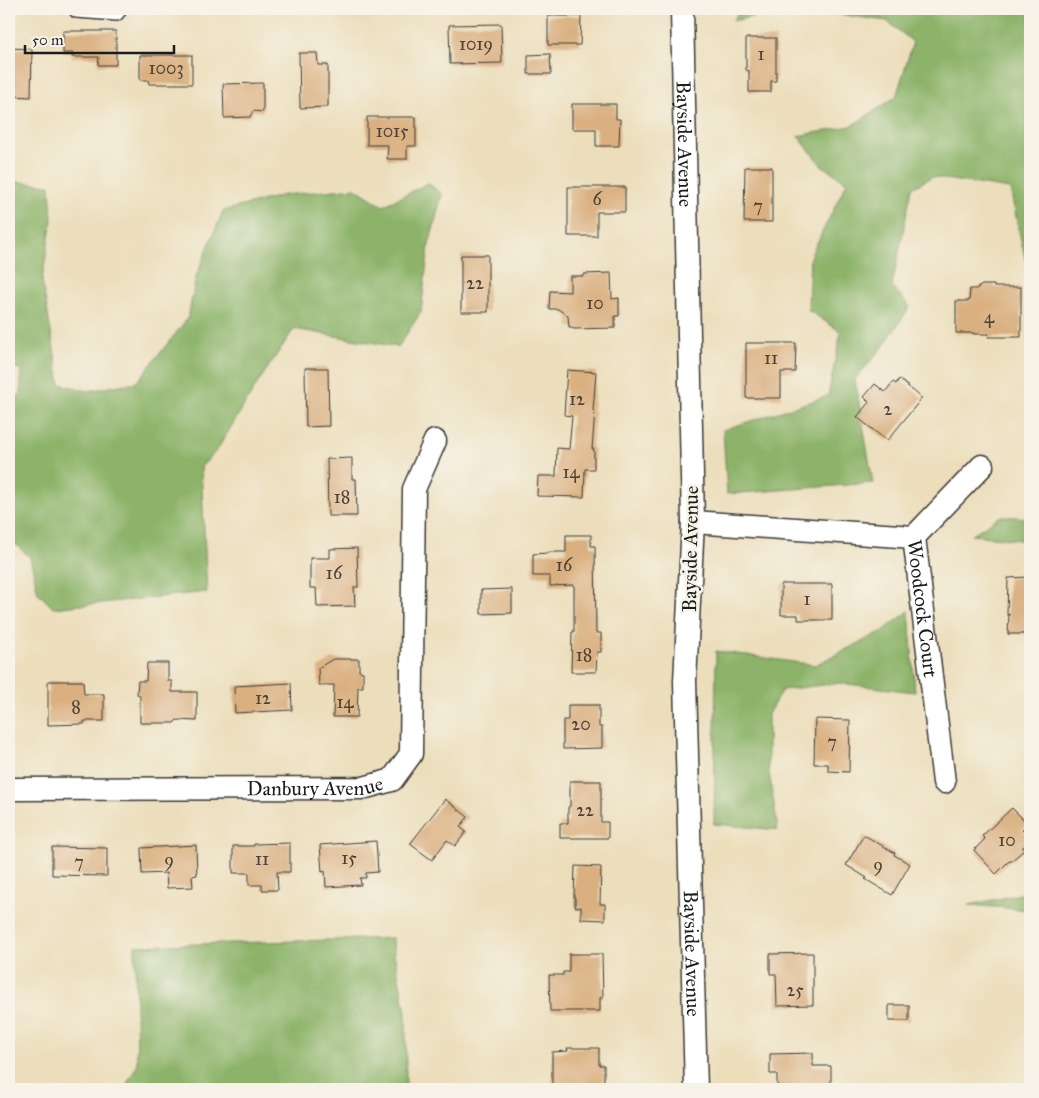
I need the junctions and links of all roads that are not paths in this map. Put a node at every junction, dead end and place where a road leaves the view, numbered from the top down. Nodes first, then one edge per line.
1 (74, 9) edge
2 (122, 9) edge
3 (682, 9) edge
4 (435, 441) dead end
5 (982, 466) dead end
6 (693, 522) junction
7 (914, 536) junction
8 (944, 782) dead end
9 (9, 790) edge
10 (696, 1089) edge

1 - 2 lane
3 - 6 street, Bayside Avenue
4 - 9 street, Danbury Avenue
5 - 7 street
6 - 7 street, Woodcock Court
6 - 10 street, Bayside Avenue
7 - 8 street, Woodcock Court

